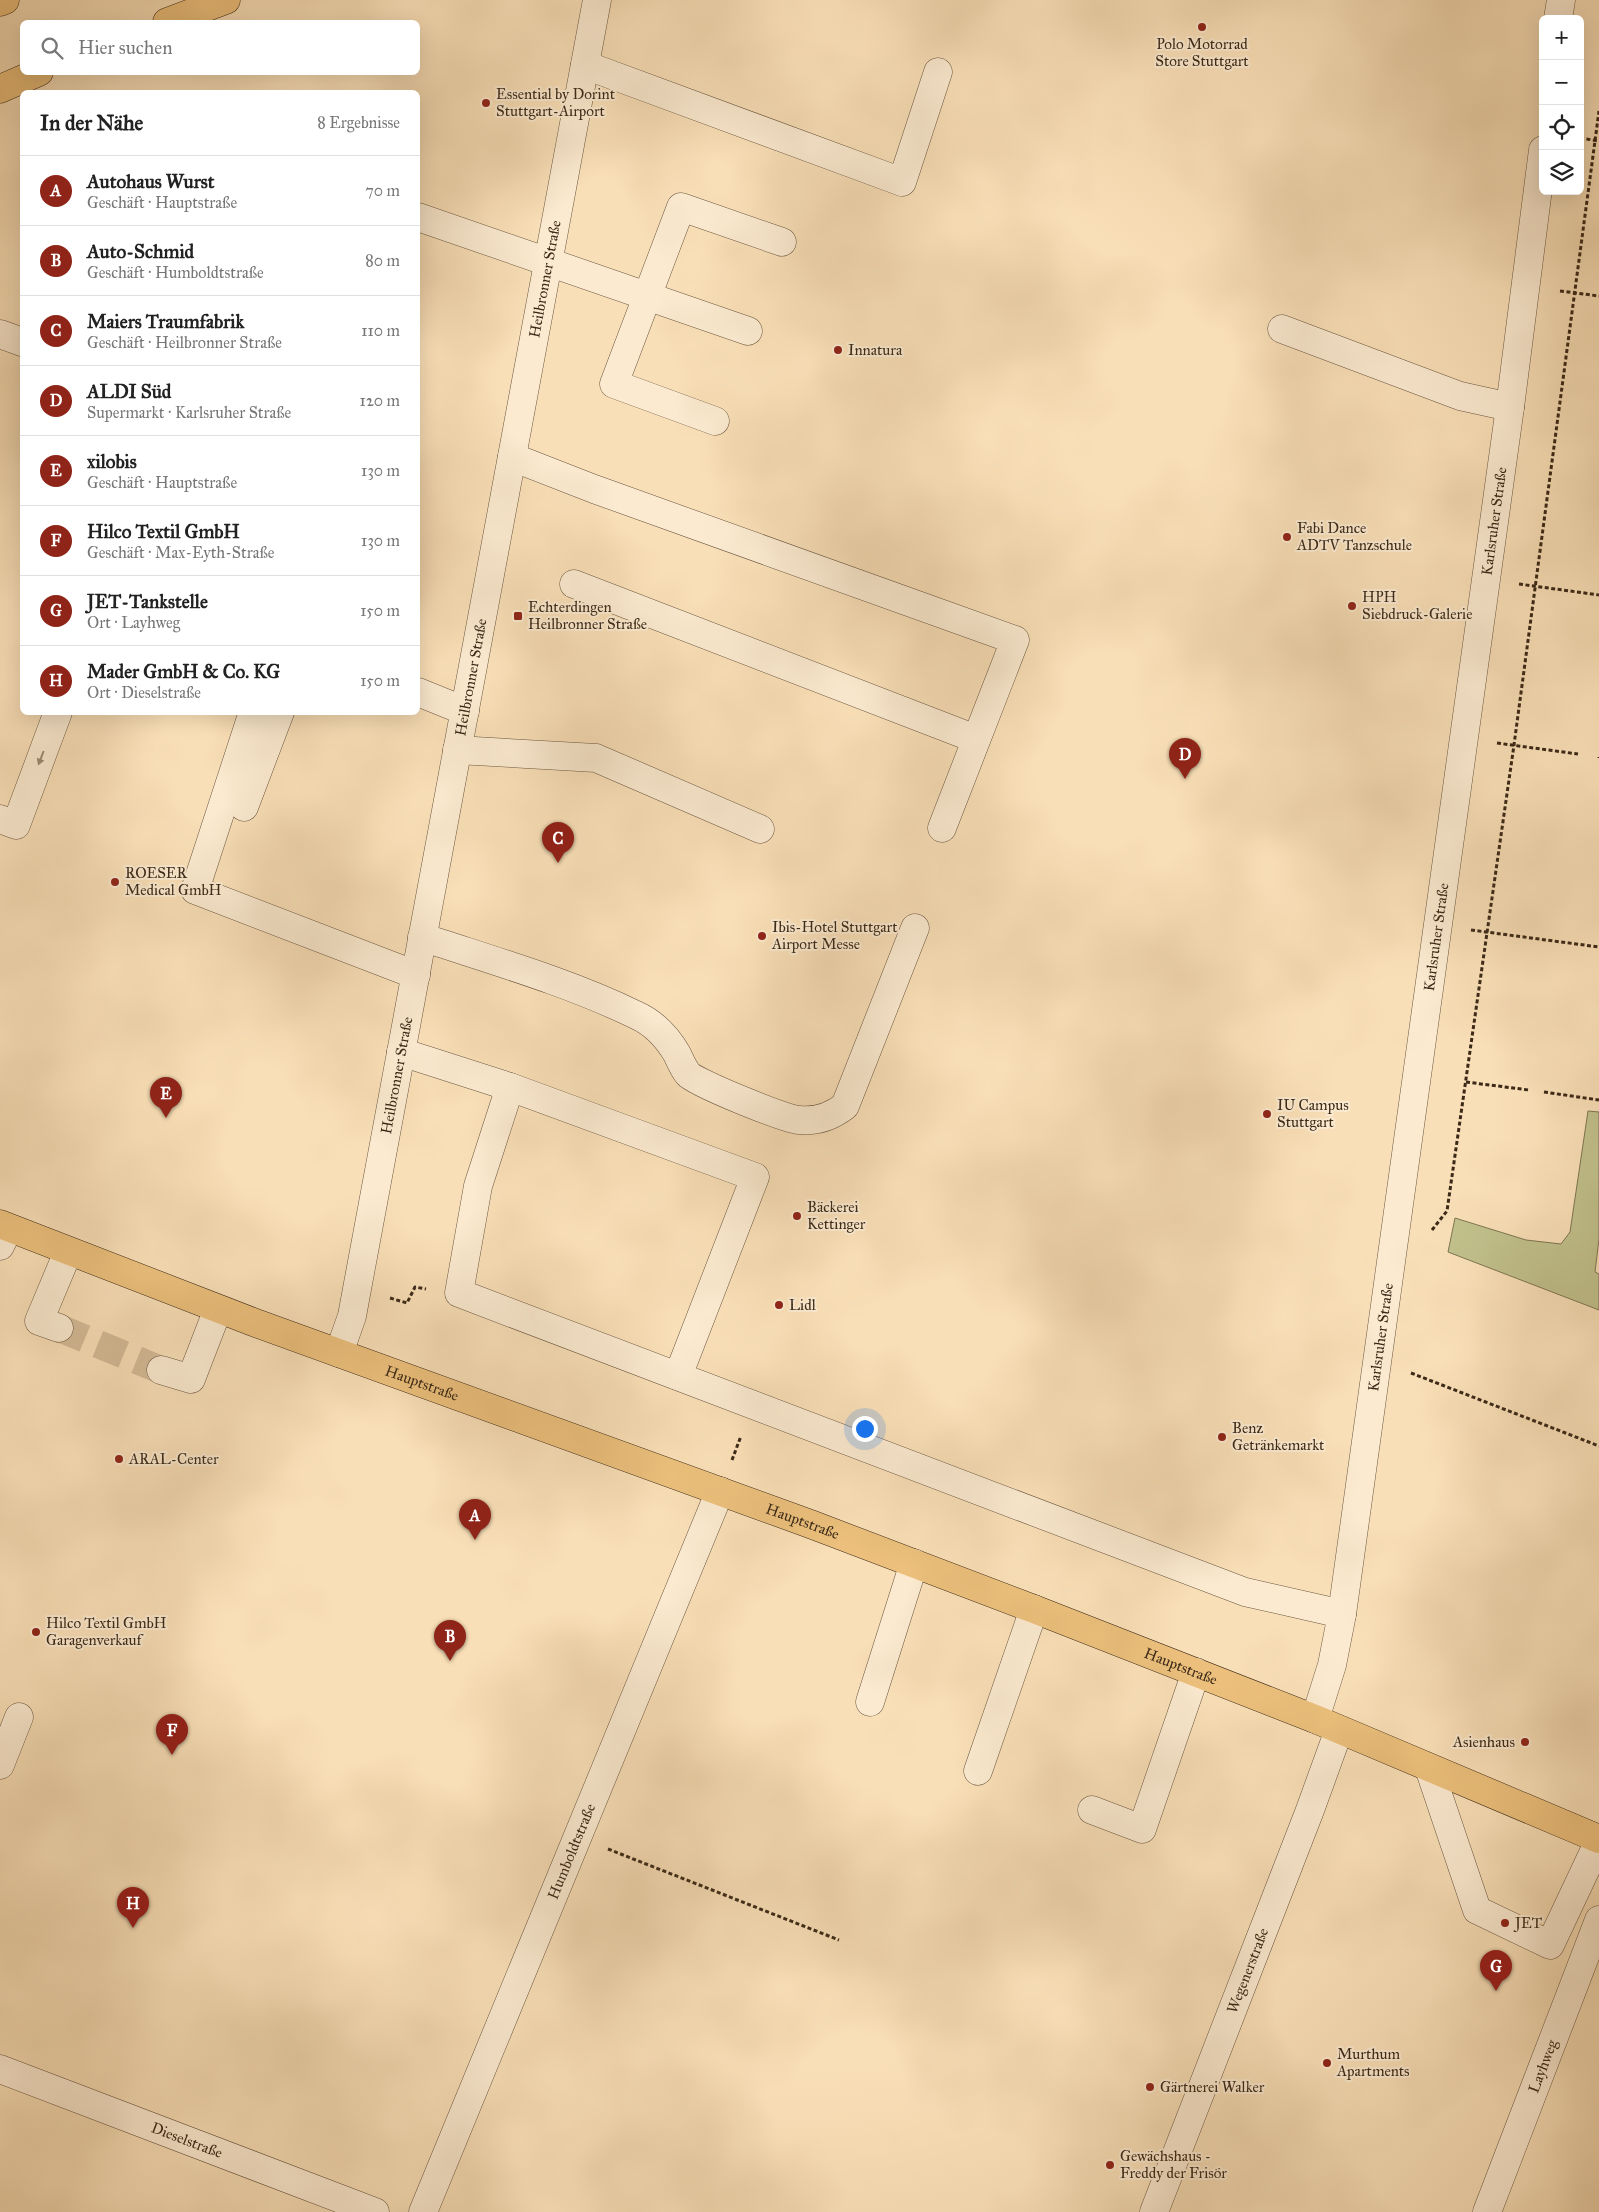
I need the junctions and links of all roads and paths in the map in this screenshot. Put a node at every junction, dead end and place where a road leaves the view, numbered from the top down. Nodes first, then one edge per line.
1 (5, 0) edge
2 (226, 0) edge
3 (597, 0) edge
4 (1560, 0) edge
5 (0, 2) edge
6 (1558, 15) edge
7 (171, 20) edge
8 (585, 65) junction
9 (938, 72) dead end
10 (33, 75) edge
11 (0, 89) edge
12 (1599, 111) edge
13 (1584, 139) edge
14 (1597, 141) edge
15 (1539, 181) edge
16 (420, 218) edge
17 (782, 242) dead end
18 (548, 262) junction
19 (648, 296) junction
20 (1282, 330) dead end
21 (748, 331) dead end
22 (0, 334) edge
23 (20, 341) edge
24 (1510, 407) junction
25 (714, 421) dead end
26 (512, 456) junction
27 (1486, 580) junction
28 (574, 584) dead end
29 (1535, 586) junction
30 (1599, 595) edge
31 (420, 694) edge
32 (420, 713) edge
33 (57, 715) edge
34 (252, 715) edge
35 (279, 715) edge
36 (461, 730) junction
37 (976, 738) junction
38 (1464, 738) junction
39 (1514, 745) junction
40 (1578, 754) dead end
41 (244, 807) dead end
42 (8, 822) edge
43 (942, 828) dead end
44 (760, 829) dead end
45 (1439, 926) junction
46 (915, 928) dead end
47 (1487, 932) junction
48 (422, 937) junction
49 (1599, 947) edge
50 (416, 975) junction
51 (402, 1052) junction
52 (1466, 1082) junction
53 (510, 1087) junction
54 (1529, 1090) dead end
55 (1544, 1092) dead end
56 (1599, 1100) edge
57 (1430, 1232) dead end
58 (3, 1233) edge
59 (68, 1252) junction
60 (357, 1289) junction
61 (459, 1293) junction
62 (218, 1309) junction
63 (58, 1328) tunnel mouth
64 (339, 1353) junction
65 (1378, 1361) junction
66 (161, 1370) tunnel mouth
67 (678, 1376) junction
68 (753, 1404) junction
69 (1599, 1446) edge
70 (720, 1491) junction
71 (914, 1563) junction
72 (1034, 1609) junction
73 (1342, 1614) junction
74 (1196, 1672) junction
75 (870, 1702) dead end
76 (19, 1717) dead end
77 (1327, 1725) junction
78 (0, 1765) edge
79 (1429, 1768) junction
80 (978, 1771) dead end
81 (1092, 1810) dead end
82 (578, 1837) junction
83 (1599, 1840) edge
84 (1599, 1920) edge
85 (839, 1940) dead end
86 (0, 2069) edge
87 (375, 2212) edge
88 (423, 2212) edge
89 (1154, 2212) edge
90 (1487, 2212) edge

1 - 5 main road
2 - 7 main road
3 - 8 street, Heilbronner Straße
4 - 6 street
8 - 9 street
8 - 18 street, Heilbronner Straße
10 - 11 main road
12 - 14 path
13 - 14 path
14 - 29 path
15 - 24 street, Karlsruher Straße
16 - 18 street
17 - 19 street
18 - 19 street
18 - 26 street, Heilbronner Straße
19 - 21 street
19 - 25 street
20 - 24 street
22 - 23 street
24 - 27 street, Karlsruher Straße
26 - 36 street, Heilbronner Straße
26 - 37 street
27 - 29 path
27 - 38 street, Karlsruher Straße
28 - 37 street
29 - 30 path
29 - 39 path
31 - 36 street
32 - 36 street
33 -> 42 street
34 - 50 street
35 - 41 street
36 - 44 street
36 - 48 street, Heilbronner Straße
37 - 43 street
38 - 39 path
38 - 45 street, Karlsruher Straße
39 - 40 path
39 - 47 path
45 - 47 path
45 - 65 street, Karlsruher Straße
46 - 48 street
47 - 49 path
47 - 52 path
48 - 50 street, Heilbronner Straße
50 - 51 street, Heilbronner Straße
51 - 53 street
51 - 60 street, Heilbronner Straße
52 - 54 path
52 - 57 path
53 - 61 street
53 - 67 street
55 - 56 path
58 - 59 main road, Hauptstraße
59 - 62 main road, Hauptstraße
59 - 63 street
60 - 61 path
60 - 64 street, Heilbronner Straße
61 - 67 street
62 - 64 main road, Hauptstraße
62 - 66 street
64 - 70 main road, Hauptstraße
65 - 69 path
65 - 73 street, Karlsruher Straße
67 - 68 street
68 - 70 path
68 - 73 street
70 - 71 main road, Hauptstraße
70 - 82 street, Humboldtstraße
71 - 72 main road, Hauptstraße
71 - 75 street
72 - 74 main road, Hauptstraße
72 - 80 street
73 - 77 street, Karlsruher Straße
74 - 77 main road, Hauptstraße
74 - 81 street
76 - 78 street
77 - 79 main road, Hauptstraße
77 - 89 street, Wegenerstraße
79 - 83 main road, Hauptstraße
79 - 83 street
82 - 85 path
82 - 88 street, Humboldtstraße
84 - 90 street, Layhweg
86 - 87 street, Dieselstraße

